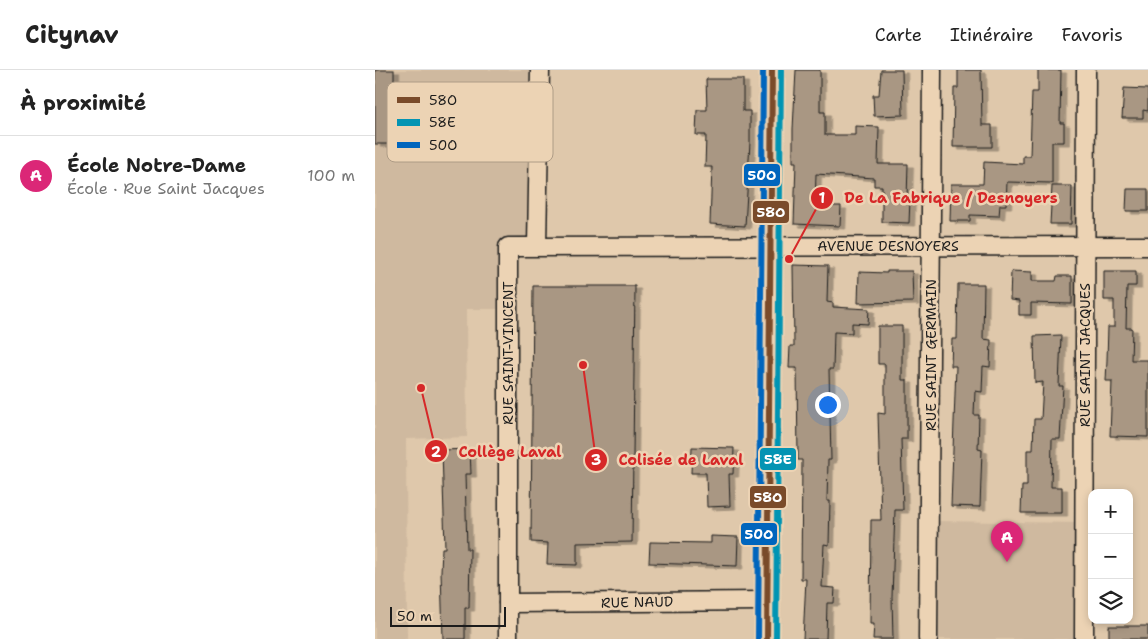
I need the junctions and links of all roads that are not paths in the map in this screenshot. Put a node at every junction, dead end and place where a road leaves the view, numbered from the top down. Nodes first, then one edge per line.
1 (772, 70) edge
2 (932, 70) edge
3 (1085, 70) edge
4 (538, 162) edge
5 (537, 246) junction
6 (771, 246) junction
7 (931, 246) junction
8 (1148, 246) edge
9 (508, 247) joint
10 (1085, 247) junction
11 (766, 601) junction
12 (508, 603) junction
13 (508, 639) edge
14 (767, 639) edge
15 (928, 639) edge
16 (1084, 639) edge

1 - 6 street
2 - 7 street, RUE SAINT GERMAIN
3 - 10 street, RUE SAINT JACQUES
4 - 5 street
5 - 6 street, AVENUE DESNOYERS
5 - 9 street, AVENUE DESNOYERS
6 - 7 street, AVENUE DESNOYERS
6 - 11 street
7 - 10 street, AVENUE DESNOYERS
7 - 15 street, RUE SAINT GERMAIN
8 - 10 street, AVENUE DESNOYERS
9 - 12 street, RUE SAINT-VINCENT
10 - 16 street, RUE SAINT JACQUES
11 - 12 street, RUE NAUD
11 - 14 street
12 - 13 street, RUE SAINT-VINCENT

